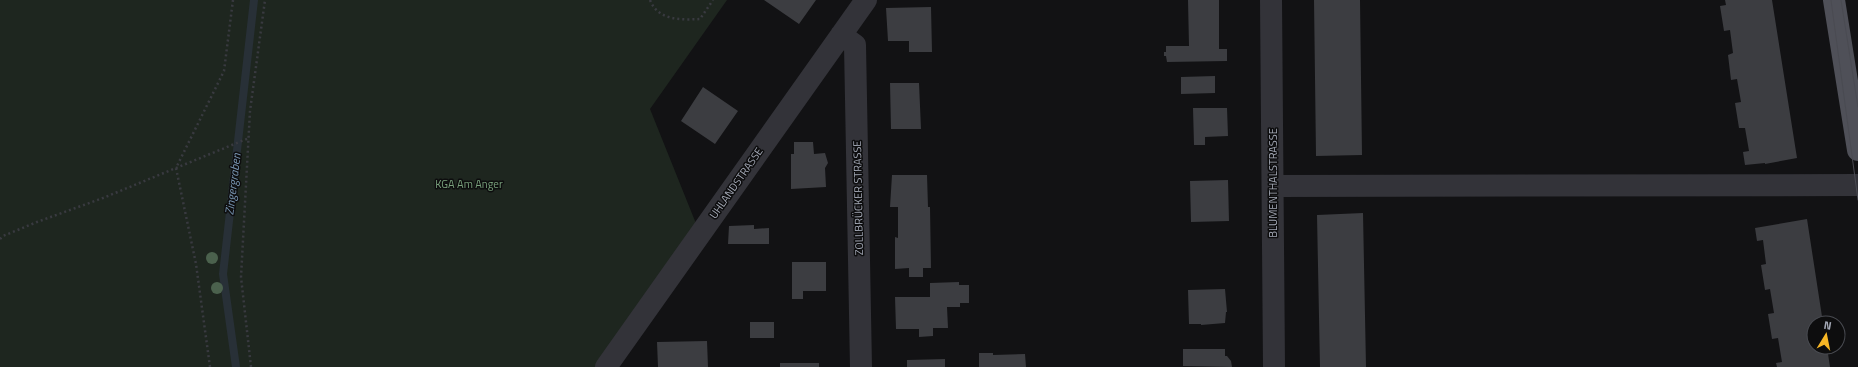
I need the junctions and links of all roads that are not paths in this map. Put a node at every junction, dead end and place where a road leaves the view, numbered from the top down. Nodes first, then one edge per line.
1 (866, 0) edge
2 (1271, 0) edge
3 (1834, 0) edge
4 (841, 35) junction
5 (1858, 150) edge
6 (1858, 184) edge
7 (1273, 186) junction
8 (606, 367) edge
9 (861, 367) edge
10 (1274, 367) edge

1 - 4 street, UHLANDSTRASSE
2 - 7 street, BLUMENTHALSTRASSE
3 - 5 main road
4 - 8 street, UHLANDSTRASSE
4 - 9 street, ZOLLBRÜCKER STRASSE
6 - 7 street
7 - 10 street, BLUMENTHALSTRASSE

